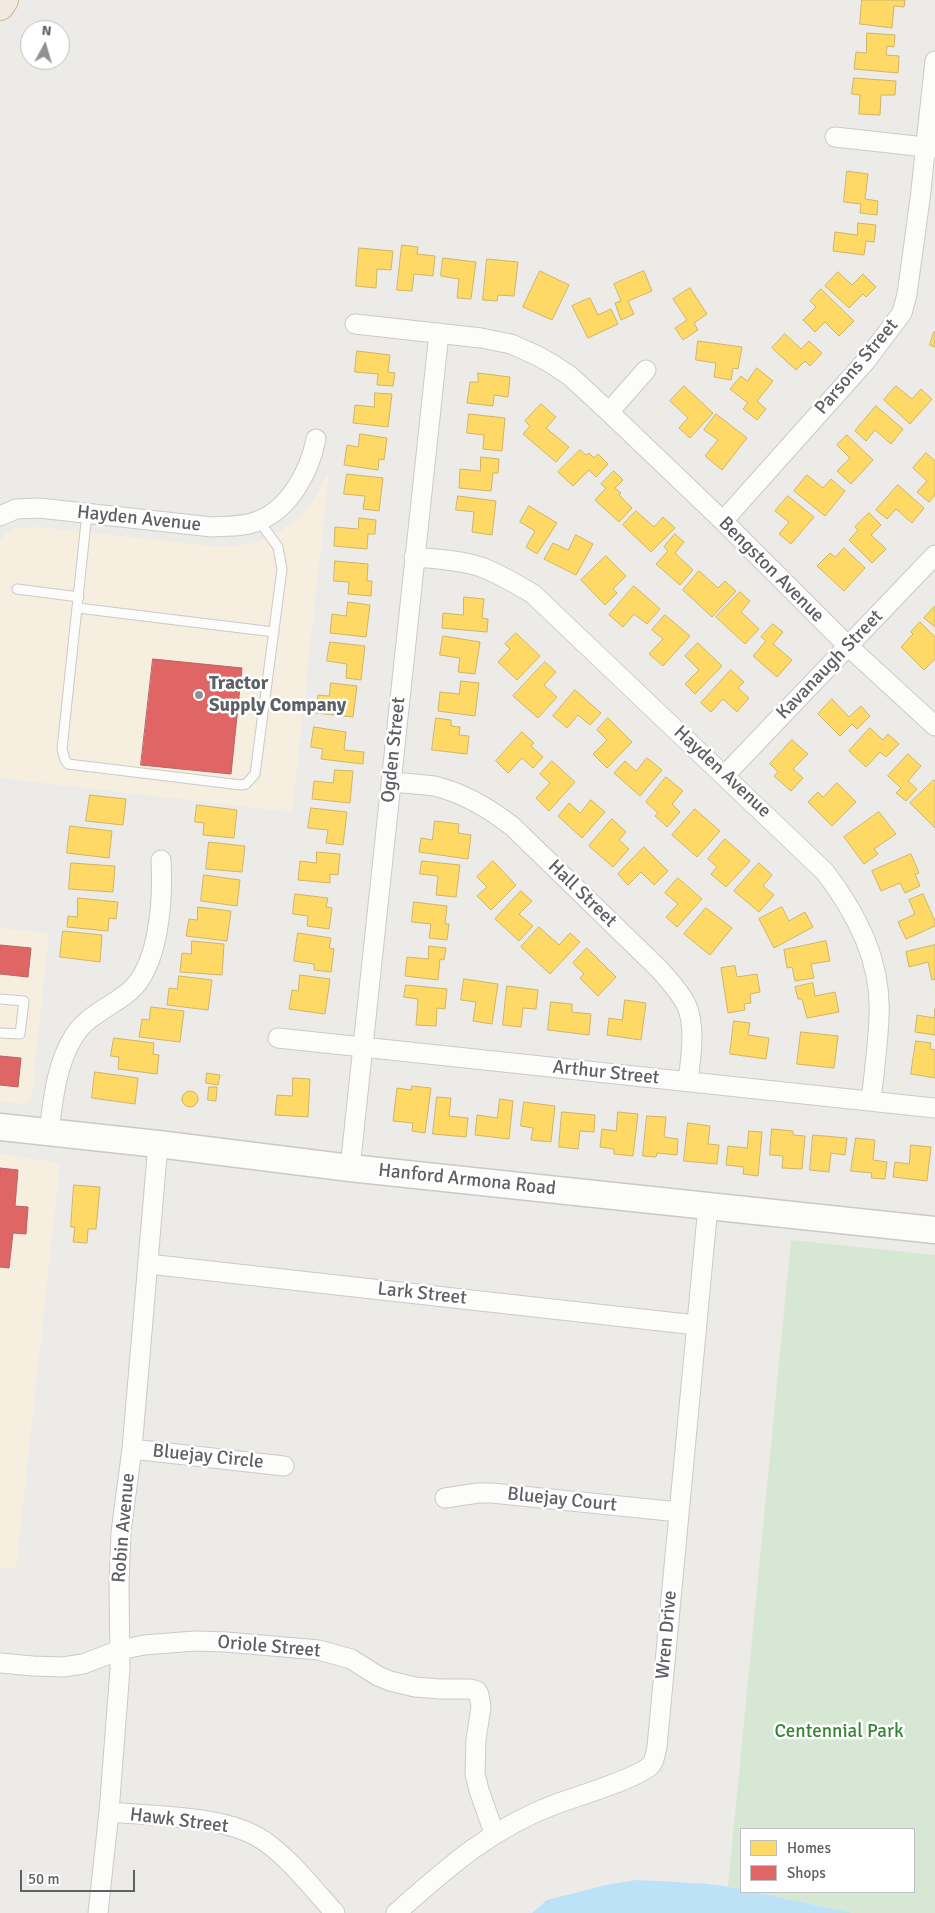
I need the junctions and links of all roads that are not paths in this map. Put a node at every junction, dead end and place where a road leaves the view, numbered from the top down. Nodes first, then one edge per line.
1 (4, 0) edge
2 (0, 6) edge
3 (935, 61) edge
4 (835, 137) dead end
5 (930, 148) edge
6 (354, 324) dead end
7 (439, 333) junction
8 (646, 370) dead end
9 (610, 412) junction
10 (316, 439) dead end
11 (87, 514) junction
12 (0, 516) edge
13 (259, 521) junction
14 (723, 521) junction
15 (935, 555) edge
16 (414, 557) junction
17 (17, 589) dead end
18 (79, 597) junction
19 (78, 608) junction
20 (274, 632) junction
21 (848, 646) junction
22 (935, 726) edge
23 (725, 775) junction
24 (391, 782) junction
25 (161, 860) dead end
26 (0, 999) edge
27 (0, 1033) edge
28 (278, 1038) dead end
29 (363, 1048) junction
30 (688, 1081) junction
31 (871, 1101) junction
32 (935, 1108) edge
33 (0, 1127) edge
34 (49, 1132) junction
35 (158, 1144) junction
36 (350, 1168) junction
37 (708, 1206) junction
38 (935, 1230) edge
39 (148, 1264) junction
40 (696, 1325) junction
41 (132, 1449) junction
42 (284, 1466) dead end
43 (445, 1498) dead end
44 (679, 1512) junction
45 (120, 1650) junction
46 (0, 1662) edge
47 (109, 1812) junction
48 (494, 1834) junction
49 (98, 1913) edge
50 (335, 1913) edge
51 (396, 1913) edge

1 - 2 highway
3 - 5 street, Parsons Street
4 - 5 street
5 - 14 street, Parsons Street
6 - 7 street, Bengston Avenue
7 - 9 street, Bengston Avenue
7 - 16 street, Ogden Street
8 - 9 street
9 - 14 street, Bengston Avenue
10 - 13 street, Hayden Avenue
11 - 12 street, Hayden Avenue
11 - 13 street, Hayden Avenue
11 - 18 lane
13 - 20 lane
14 - 21 street, Bengston Avenue
15 - 21 street, Kavanaugh Street
16 - 23 street, Hayden Avenue
16 - 24 street, Ogden Street
17 - 18 lane
18 - 19 lane
19 - 20 lane
19 - 20 lane
21 - 22 street, Bengston Avenue
21 - 23 street, Kavanaugh Street
23 - 31 street, Hayden Avenue
24 - 29 street, Ogden Street
24 - 30 street, Hall Street
25 - 34 street
26 - 27 lane
28 - 29 street, Arthur Street
29 - 30 street, Arthur Street
29 - 36 street, Ogden Street
30 - 31 street, Arthur Street
31 - 32 street, Arthur Street
33 - 34 main road, Hanford Armona Road
34 - 35 main road, Hanford Armona Road
35 - 36 main road, Hanford Armona Road
35 - 39 street, Robin Avenue
36 - 37 main road, Hanford Armona Road
37 - 38 main road, Hanford Armona Road
37 - 40 street, Wren Drive
39 - 40 street, Lark Street
39 - 41 street, Robin Avenue
40 - 44 street, Wren Drive
41 - 42 street, Bluejay Circle
41 - 45 street, Robin Avenue
43 - 44 street, Bluejay Court
44 - 48 street, Wren Drive
45 - 46 street, Oriole Street
45 - 47 street, Robin Avenue
45 - 48 street, Oriole Street
47 - 49 street, Robin Avenue
47 - 50 street, Hawk Street
48 - 51 street, Wren Drive

